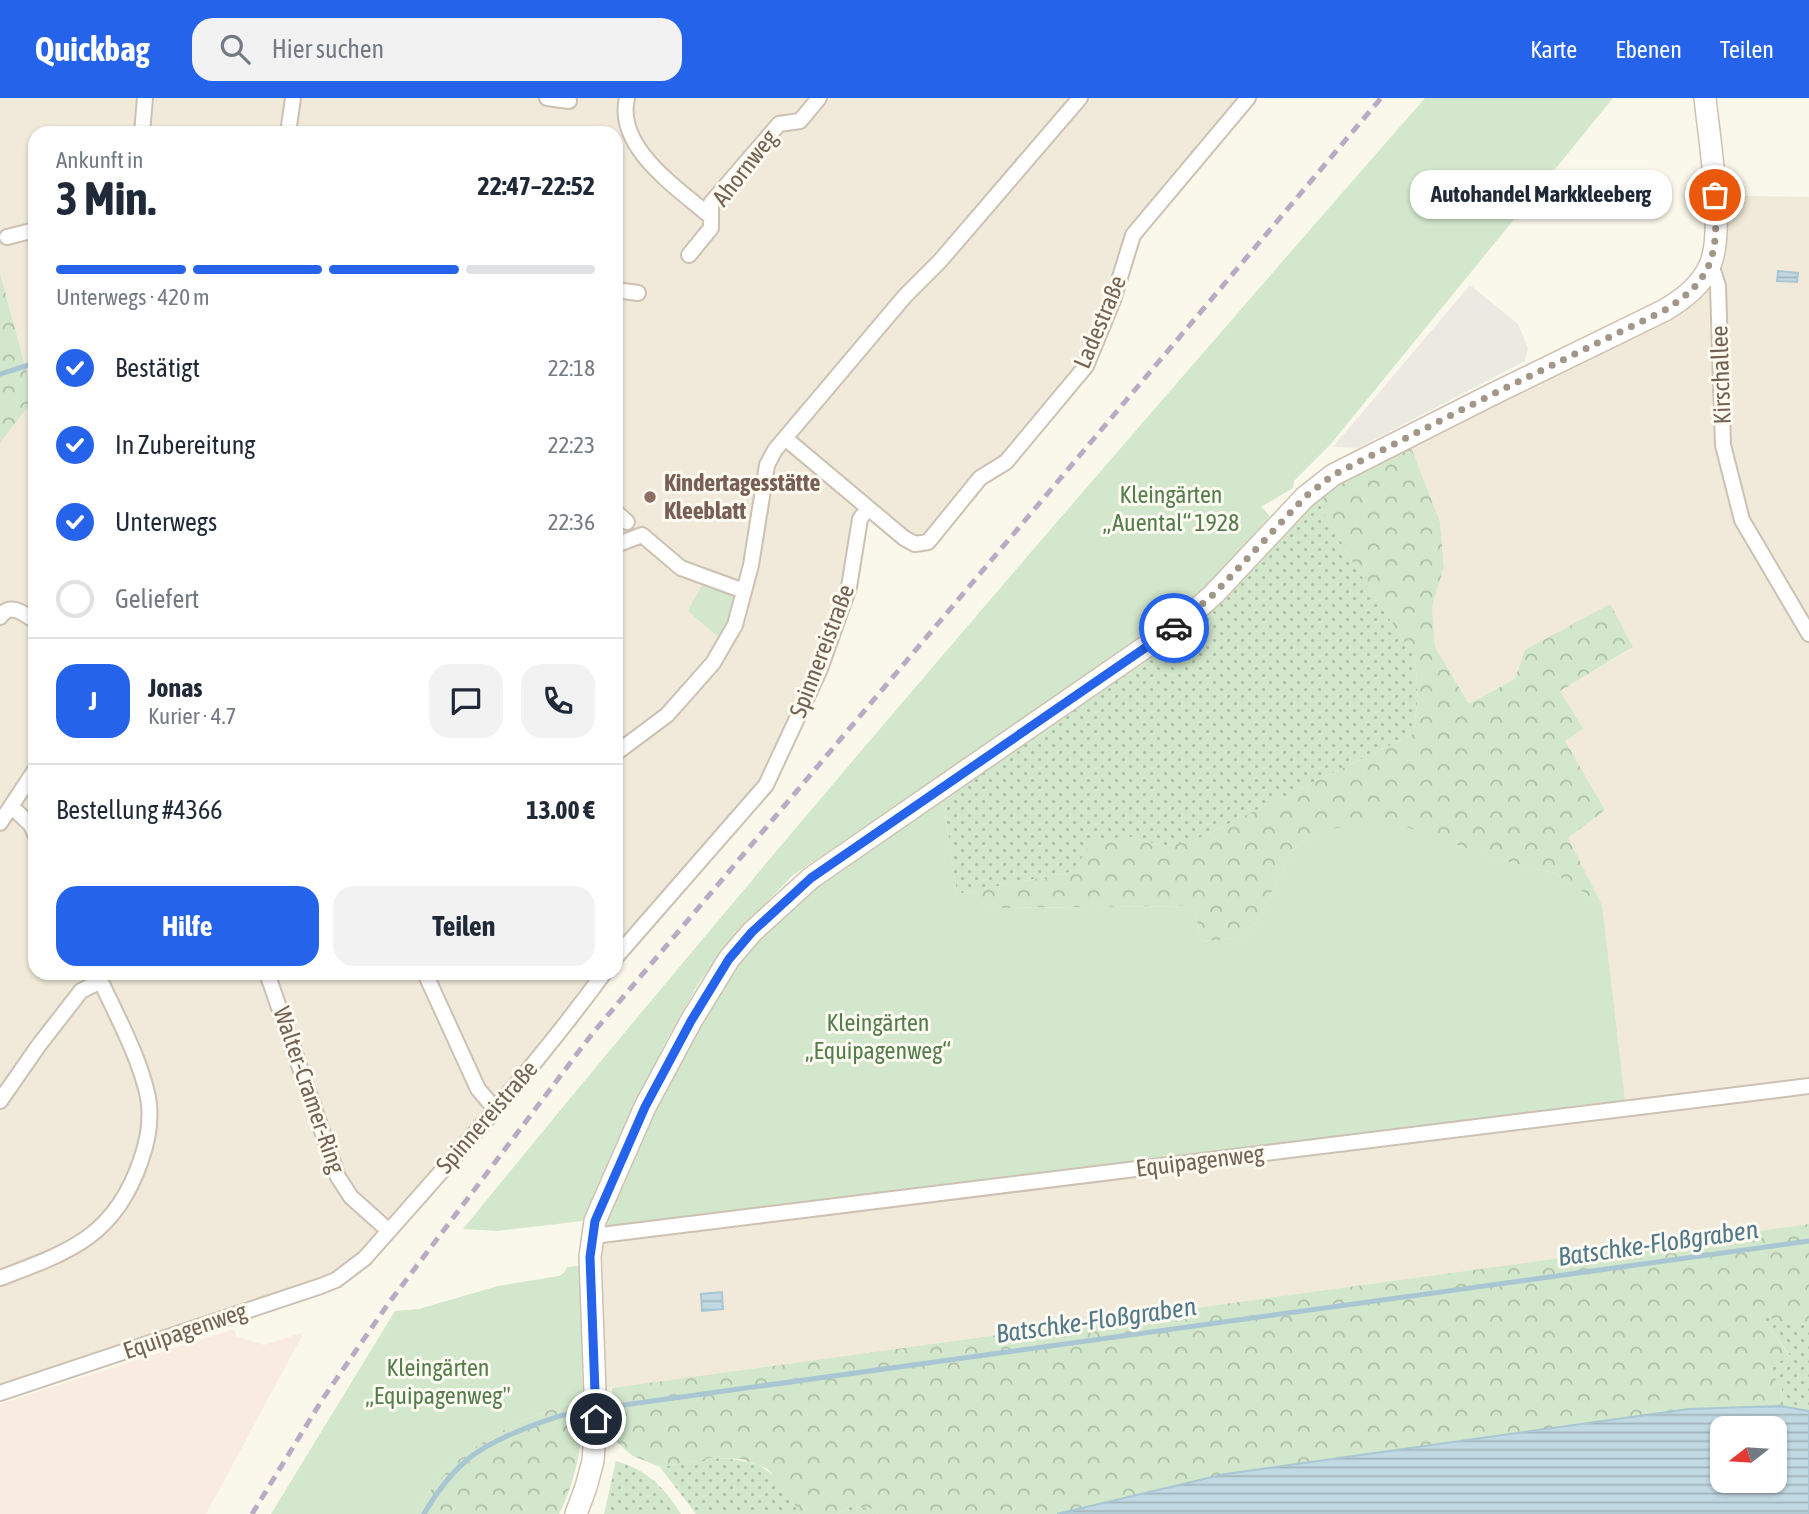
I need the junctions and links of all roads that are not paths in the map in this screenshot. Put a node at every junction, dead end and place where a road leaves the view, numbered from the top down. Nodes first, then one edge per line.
1 (145, 98) edge
2 (293, 98) edge
3 (547, 98) edge
4 (627, 98) edge
5 (819, 98) edge
6 (1080, 98) edge
7 (1248, 98) edge
8 (1705, 98) edge
9 (569, 101) dead end
10 (143, 126) edge
11 (289, 126) edge
12 (711, 217) junction
13 (28, 232) edge
14 (7, 237) dead end
15 (688, 255) dead end
16 (1711, 264) junction
17 (623, 291) edge
18 (638, 293) dead end
19 (785, 438) junction
20 (867, 508) junction
21 (623, 542) edge
22 (744, 591) junction
23 (28, 616) edge
24 (0, 617) edge
25 (1809, 634) edge
26 (623, 748) edge
27 (28, 781) edge
28 (11, 807) junction
29 (28, 822) edge
30 (0, 823) edge
31 (623, 943) edge
32 (95, 980) edge
33 (100, 980) edge
34 (269, 980) edge
35 (428, 980) edge
36 (599, 980) edge
37 (1809, 1086) edge
38 (0, 1101) edge
39 (495, 1109) junction
40 (389, 1231) junction
41 (593, 1231) junction
42 (365, 1258) joint
43 (0, 1279) edge
44 (0, 1393) edge
45 (576, 1514) edge

1 - 10 street
2 - 11 street
3 - 9 street
4 - 12 street
5 - 12 street, Ahornweg
6 - 19 street
7 - 20 street, Ladestraße
8 - 16 main road, Kirschallee
12 - 15 street, Ahornweg
13 - 14 street
16 - 25 street, Kirschallee
16 - 41 main road
17 - 18 street
19 - 20 street
19 - 22 street
20 - 31 street, Spinnereistraße
21 - 22 street
22 - 26 street
23 - 24 street
27 - 28 street
28 - 29 street
28 - 30 street
32 - 38 street
33 - 43 street
34 - 40 street, Walter-Cramer-Ring
35 - 39 street
36 - 39 street, Spinnereistraße
37 - 41 street, Equipagenweg
39 - 40 street, Spinnereistraße
40 - 42 street, Spinnereistraße
41 - 45 main road
42 - 44 street, Equipagenweg

